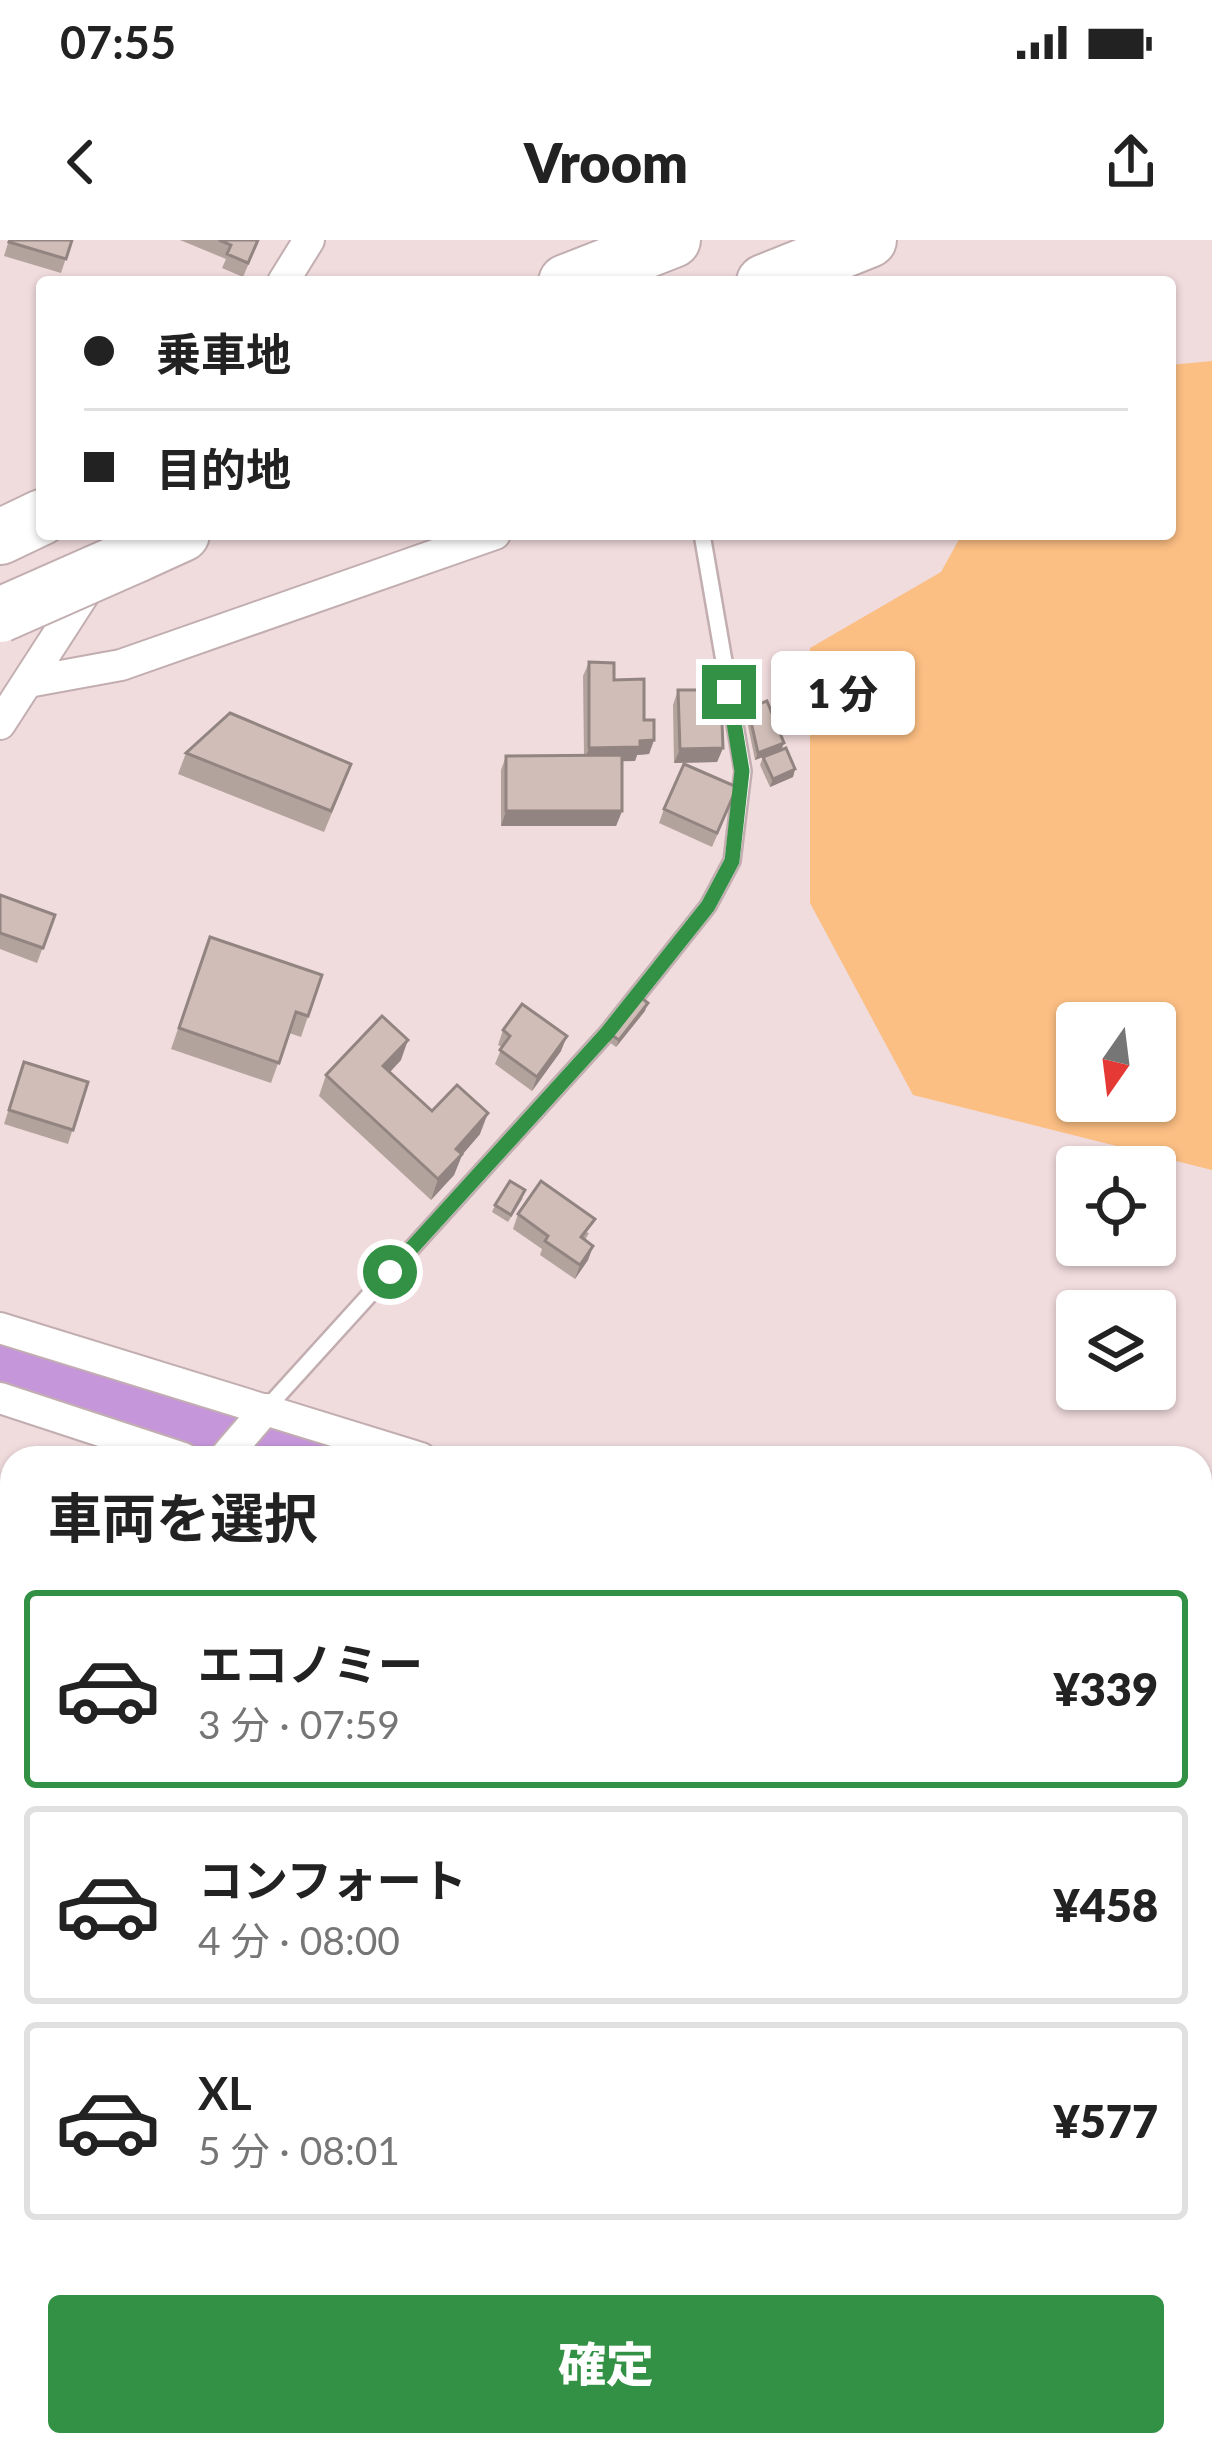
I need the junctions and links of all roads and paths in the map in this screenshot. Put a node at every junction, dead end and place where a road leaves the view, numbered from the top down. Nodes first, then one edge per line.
1 (309, 240) edge
2 (673, 240) edge
3 (869, 240) edge
4 (287, 276) edge
5 (581, 276) edge
6 (779, 276) edge
7 (36, 520) edge
8 (0, 537) edge
9 (478, 540) edge
10 (703, 540) edge
11 (147, 541) edge
12 (0, 615) edge
13 (28, 682) junction
14 (0, 724) edge
15 (0, 1328) edge
16 (0, 1398) edge
17 (259, 1416) junction
18 (146, 1446) edge
19 (234, 1446) edge
20 (375, 1446) edge

1 - 4 street
2 - 5 highway
3 - 6 highway
7 - 8 highway
9 - 13 street
10 - 17 lane
11 - 12 highway, bridge
11 - 13 street
13 - 14 street
15 - 17 street
16 - 18 street
17 - 19 street
17 - 20 street

